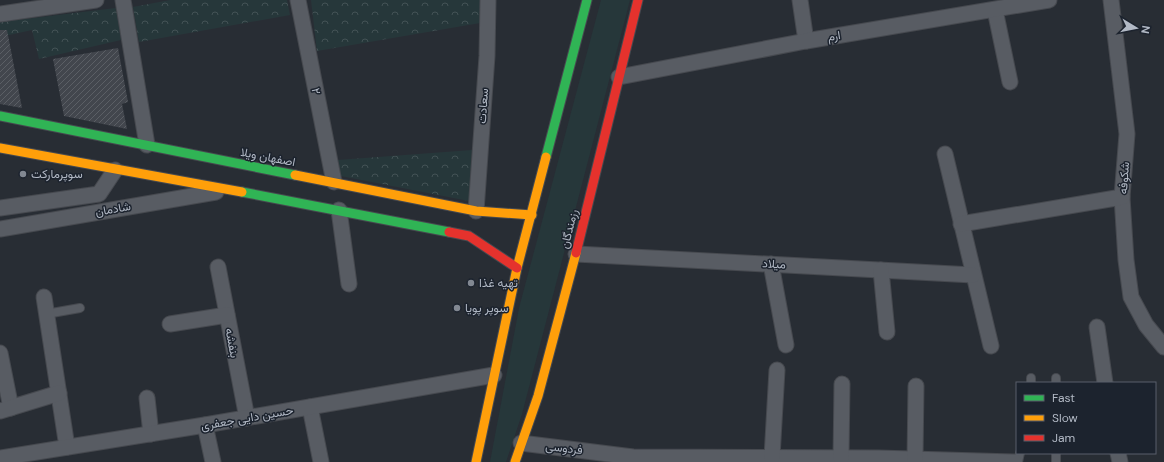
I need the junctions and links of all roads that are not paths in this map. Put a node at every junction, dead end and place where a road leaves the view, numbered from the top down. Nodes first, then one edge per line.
1 (96, 0) edge
2 (123, 0) edge
3 (298, 0) edge
4 (488, 0) edge
5 (587, 0) edge
6 (638, 0) edge
7 (800, 0) edge
8 (1049, 0) edge
9 (1111, 0) edge
10 (1004, 6) edge
11 (0, 14) edge
12 (806, 41) junction
13 (619, 77) junction
14 (1010, 82) dead end
15 (0, 116) edge
16 (147, 144) junction
17 (0, 148) edge
18 (945, 154) dead end
19 (115, 170) junction
20 (334, 182) junction
21 (226, 190) junction
22 (1122, 197) junction
23 (0, 208) edge
24 (339, 210) junction
25 (476, 211) junction
26 (532, 215) junction
27 (961, 224) junction
28 (0, 229) edge
29 (576, 254) junction
30 (770, 264) junction
31 (218, 267) dead end
32 (517, 268) junction
33 (880, 270) junction
34 (973, 275) junction
35 (349, 284) dead end
36 (44, 298) dead end
37 (80, 308) dead end
38 (46, 314) junction
39 (227, 315) junction
40 (170, 324) dead end
41 (1097, 327) dead end
42 (887, 332) dead end
43 (786, 345) dead end
44 (991, 346) dead end
45 (1164, 347) edge
46 (0, 353) edge
47 (777, 370) dead end
48 (494, 375) junction
49 (1105, 382) edge
50 (842, 384) dead end
51 (916, 386) dead end
52 (58, 393) junction
53 (147, 398) dead end
54 (310, 407) junction
55 (5, 409) edge
56 (247, 418) junction
57 (205, 425) junction
58 (151, 434) junction
59 (521, 443) junction
60 (67, 447) junction
61 (772, 457) junction
62 (0, 458) edge
63 (25, 458) edge
64 (841, 458) junction
65 (915, 459) junction
66 (213, 462) edge
67 (321, 462) edge
68 (476, 462) edge
69 (515, 462) edge
70 (1014, 462) edge

1 - 11 street
2 - 16 street
3 - 20 street, ۲
4 - 25 street, سعادت
5 - 26 street
6 - 13 street, رزمندگان
7 - 12 street
8 - 10 street, ارم
9 - 22 street, شکوفه
10 - 12 street, ارم
10 - 14 street
12 - 13 street, ارم
13 - 29 street, رزمندگان
15 - 16 street, اصفهان ویلا
16 - 20 street, اصفهان ویلا
17 - 19 street
18 - 27 street
19 - 21 street
19 - 23 street, شادمان
20 - 25 street, اصفهان ویلا
21 - 24 street
21 - 28 street, شادمان
22 - 27 street
22 - 45 street, شکوفه
24 - 32 street
24 - 35 street
25 - 26 street, اصفهان ویلا
26 - 32 street
27 - 34 street
29 - 30 street, میلاد
29 - 59 street, رزمندگان
30 - 33 street, میلاد
30 - 43 street
31 - 39 street, بنفشه
32 - 48 street
33 - 34 street, میلاد
33 - 42 street
34 - 44 street
36 - 38 street
37 - 38 lane
38 - 52 street
39 - 40 street
39 - 56 street, بنفشه
41 - 49 street
46 - 55 street
47 - 61 street
48 - 54 street, حسین دایی جعفری
48 - 68 street
50 - 64 street
51 - 65 street
52 - 55 street
52 - 60 street
53 - 58 street
54 - 56 street, حسین دایی جعفری
54 - 67 street
56 - 57 street, حسین دایی جعفری
57 - 58 street, حسین دایی جعفری
57 - 66 street
58 - 60 street, حسین دایی جعفری
59 - 61 street, فردوسی
59 - 69 street, رزمندگان
60 - 63 street, حسین دایی جعفری
61 - 64 street, فردوسی
62 - 63 street, حسین دایی جعفری
64 - 65 street, فردوسی
65 - 70 street, فردوسی

